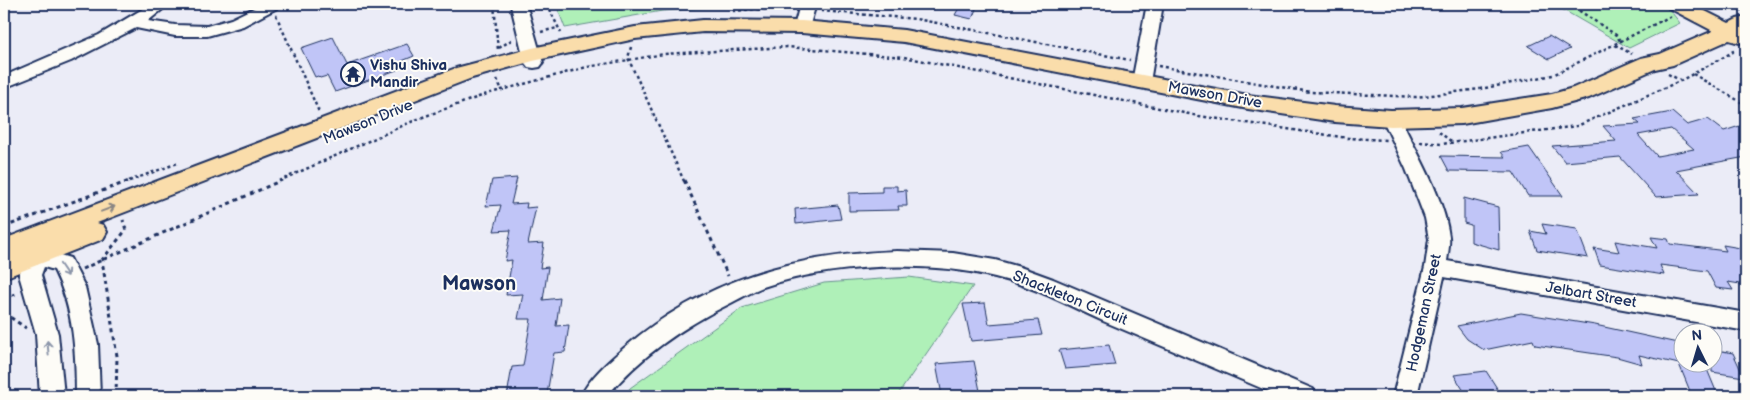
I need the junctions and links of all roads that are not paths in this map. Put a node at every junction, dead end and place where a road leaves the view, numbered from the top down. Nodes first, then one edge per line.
1 (161, 4) edge
2 (272, 4) edge
3 (521, 4) edge
4 (528, 4) edge
5 (808, 4) edge
6 (1155, 4) edge
7 (1706, 4) edge
8 (1676, 9) edge
9 (135, 23) junction
10 (802, 27) junction
11 (1734, 29) edge
12 (1670, 47) junction
13 (539, 57) junction
14 (1648, 63) junction
15 (1143, 73) junction
16 (4, 82) edge
17 (1391, 118) junction
18 (118, 204) junction
19 (62, 226) junction
20 (4, 250) edge
21 (37, 255) junction
22 (1436, 267) junction
23 (4, 268) edge
24 (1746, 322) edge
25 (52, 396) edge
26 (88, 396) edge
27 (594, 396) edge
28 (1305, 396) edge
29 (1405, 396) edge

1 - 9 street
2 - 9 street
3 - 13 street
4 - 13 street
5 - 10 street
6 - 15 street
7 - 11 main road
8 - 11 main road
8 - 12 main road
9 - 16 street
10 - 13 main road, Mawson Drive
10 - 15 main road, Mawson Drive
11 - 12 main road, Mawson Drive
11 - 14 main road, Mawson Drive
12 - 14 main road, Mawson Drive
13 - 18 main road, Mawson Drive
13 - 18 main road, Mawson Drive
14 - 17 main road, Mawson Drive
15 - 17 main road, Mawson Drive
17 - 22 street, Hodgeman Street
19 -> 18 main road, Mawson Drive
18 - 21 main road, Mawson Drive
19 - 20 main road, Mawson Drive
19 - 21 street
20 - 21 street
21 - 23 main road, Mawson Drive
25 -> 21 street
21 -> 26 street
22 - 24 street, Jelbart Street
22 - 29 street, Hodgeman Street
27 - 28 street, Shackleton Circuit

